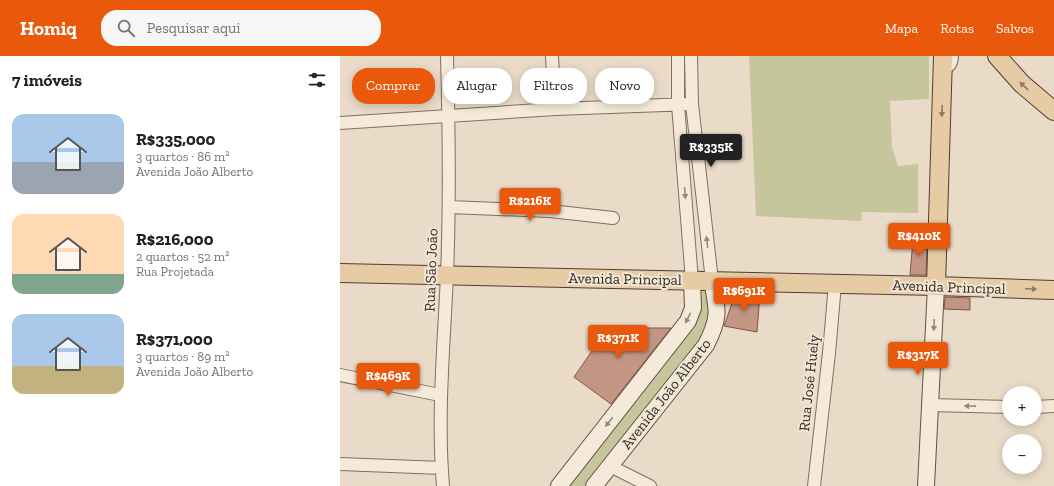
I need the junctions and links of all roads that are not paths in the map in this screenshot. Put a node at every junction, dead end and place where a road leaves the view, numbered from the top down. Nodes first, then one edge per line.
1 (447, 56) edge
2 (552, 56) edge
3 (678, 56) edge
4 (691, 56) edge
5 (955, 56) edge
6 (997, 56) edge
7 (943, 64) edge
8 (692, 104) junction
9 (678, 105) junction
10 (554, 110) junction
11 (1054, 111) edge
12 (449, 115) junction
13 (340, 122) edge
14 (449, 207) junction
15 (613, 218) dead end
16 (340, 272) edge
17 (447, 275) junction
18 (692, 280) junction
19 (712, 281) junction
20 (835, 284) junction
21 (936, 286) junction
22 (1054, 290) edge
23 (340, 375) edge
24 (440, 395) junction
25 (930, 405) junction
26 (1054, 406) edge
27 (1002, 407) edge
28 (1042, 407) edge
29 (340, 464) edge
30 (610, 466) junction
31 (442, 468) junction
32 (444, 486) edge
33 (559, 486) edge
34 (594, 486) edge
35 (650, 486) edge
36 (814, 486) edge
37 (926, 486) edge

1 - 12 street, Rua São João
2 - 10 street
3 - 9 street, Avenida João Alberto
4 - 8 street, Avenida João Alberto
5 - 7 lane
11 -> 6 main road
7 -> 21 main road
8 - 9 street
19 -> 8 street, Avenida João Alberto
9 - 10 street
9 -> 18 street, Avenida João Alberto
10 - 12 street
12 - 13 street
12 - 14 street, Rua São João
14 - 15 street
14 - 17 street, Rua São João
16 - 17 main road, Avenida Principal
17 - 18 main road, Avenida Principal
17 - 24 street, Rua São João
18 - 19 main road, Avenida Principal
18 -> 33 street, Avenida João Alberto
19 - 20 main road, Avenida Principal
19 - 30 street, Avenida João Alberto
20 - 21 main road, Avenida Principal
20 - 36 street, Rua José Huely
21 -> 22 main road, Avenida Principal
21 -> 25 street
23 - 24 street
24 - 31 street, Rua São João
27 -> 25 street
25 - 37 street
26 - 28 street
29 - 31 street
30 - 34 street, Avenida João Alberto
30 - 35 street
31 - 32 street, Rua São João

